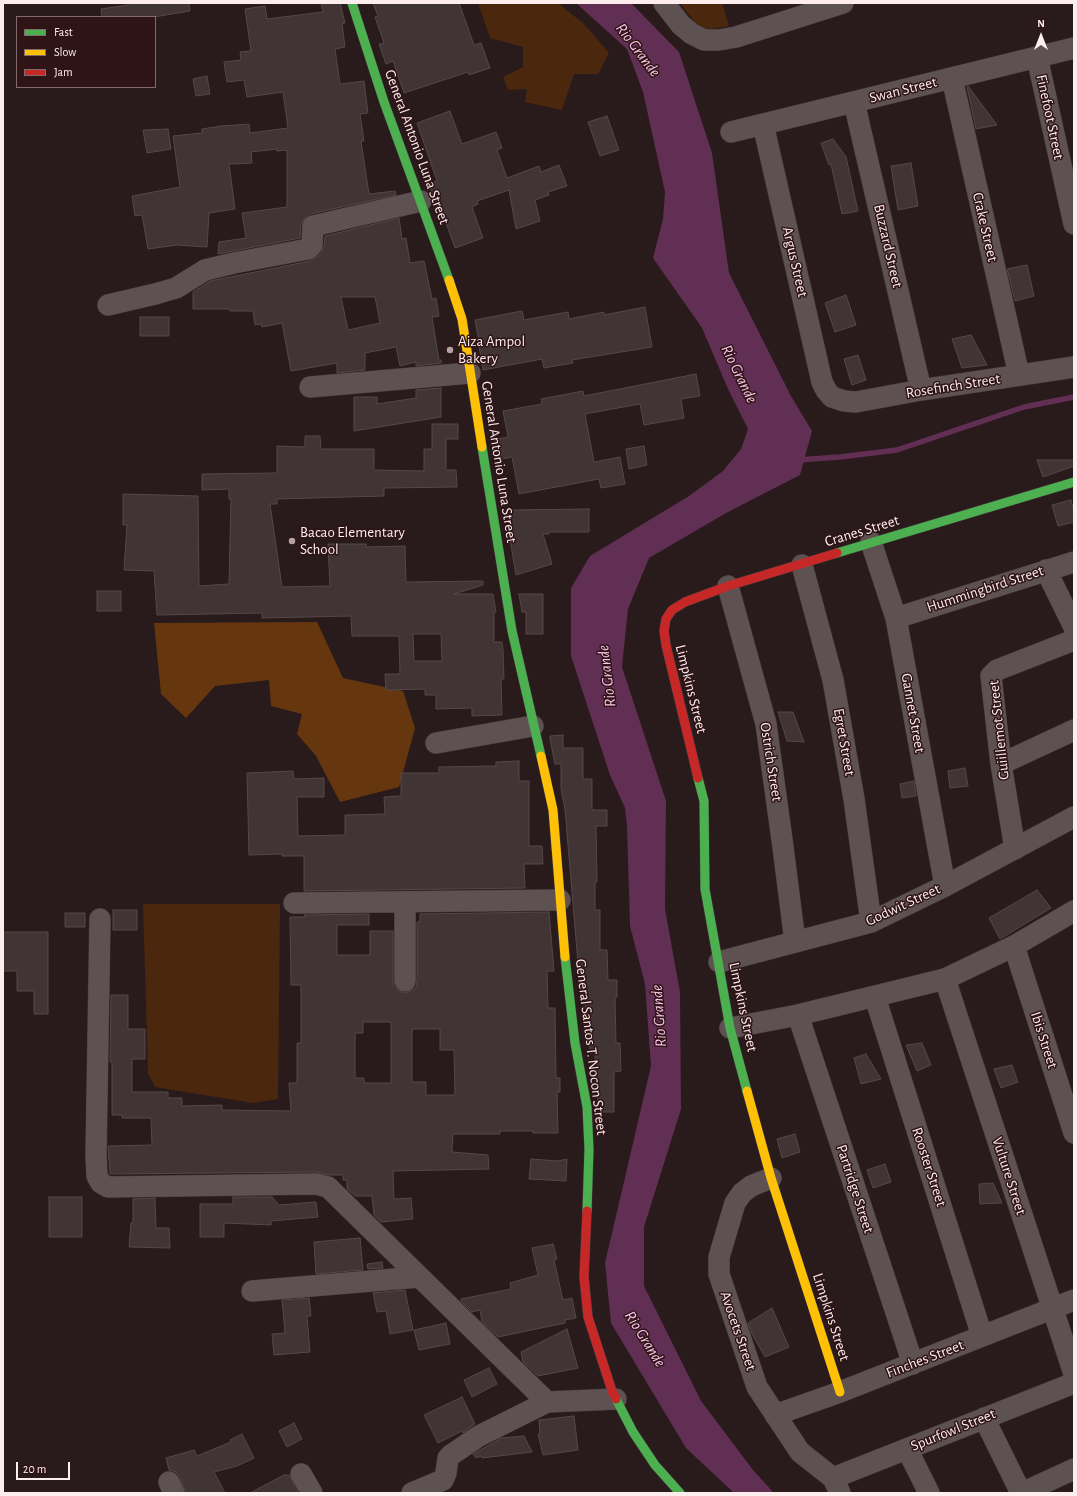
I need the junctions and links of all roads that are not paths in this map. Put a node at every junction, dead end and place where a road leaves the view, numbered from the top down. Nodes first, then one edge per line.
1 (352, 3) edge
2 (664, 3) edge
3 (843, 3) edge
4 (1074, 48) edge
5 (1037, 57) junction
6 (952, 78) junction
7 (854, 102) junction
8 (763, 124) junction
9 (731, 132) dead end
10 (422, 201) junction
11 (1074, 224) edge
12 (108, 305) dead end
13 (1074, 367) edge
14 (470, 372) junction
15 (1019, 375) junction
16 (310, 387) dead end
17 (920, 390) junction
18 (832, 397) joint
19 (1074, 482) edge
20 (870, 542) junction
21 (1074, 562) edge
22 (802, 564) junction
23 (1046, 570) junction
24 (728, 586) junction
25 (896, 618) junction
26 (666, 619) joint
27 (1074, 627) edge
28 (1074, 640) edge
29 (533, 726) junction
30 (1074, 730) edge
31 (436, 743) dead end
32 (1001, 764) junction
33 (1074, 817) edge
34 (1015, 850) junction
35 (944, 886) junction
36 (560, 900) junction
37 (405, 902) junction
38 (294, 903) dead end
39 (1074, 910) edge
40 (100, 919) dead end
41 (871, 922) junction
42 (795, 942) junction
43 (1014, 946) junction
44 (719, 962) junction
45 (945, 979) junction
46 (405, 982) dead end
47 (875, 997) junction
48 (798, 1015) junction
49 (730, 1028) junction
50 (1074, 1133) edge
51 (771, 1178) junction
52 (419, 1277) junction
53 (252, 1291) dead end
54 (1074, 1300) edge
55 (1052, 1309) junction
56 (982, 1336) junction
57 (913, 1364) junction
58 (1074, 1374) edge
59 (1074, 1383) edge
60 (840, 1392) junction
61 (616, 1399) junction
62 (548, 1402) junction
63 (775, 1415) junction
64 (984, 1418) junction
65 (907, 1448) junction
66 (1074, 1469) edge
67 (301, 1474) dead end
68 (836, 1485) edge
69 (312, 1493) edge
70 (412, 1493) edge
71 (680, 1493) edge
72 (929, 1493) edge
73 (1022, 1493) edge

1 - 10 main road, General Antonio Luna Street
2 - 3 street
4 - 5 street, Swan Street
5 - 6 street, Swan Street
5 - 11 street, Finefoot Street
6 - 7 street, Swan Street
6 - 15 street, Crake Street
7 - 8 street, Swan Street
7 - 17 street, Buzzard Street
8 - 9 street, Swan Street
8 - 18 street, Argus Street
10 - 12 street
10 - 14 main road, General Antonio Luna Street
13 - 15 street, Rosefinch Street
14 - 16 street
14 - 29 main road, General Antonio Luna Street
15 - 17 street, Rosefinch Street
17 - 18 street, Rosefinch Street
19 - 20 main road, Cranes Street
20 - 22 main road, Cranes Street
20 - 25 street, Gannet Street
21 - 23 street, Hummingbird Street
22 - 24 main road, Cranes Street
22 - 41 street, Egret Street
23 - 25 street, Hummingbird Street
23 - 27 street
24 - 26 main road, Cranes Street
24 - 42 street, Ostrich Street
25 - 35 street, Gannet Street
26 - 44 main road, Limpkins Street
28 - 32 street, Guiillemot Street
29 - 31 street
29 - 36 main road, General Santos T. Nocon Street
30 - 32 street
32 - 34 street, Guiillemot Street
33 - 34 street, Godwit Street
34 - 35 street, Godwit Street
35 - 41 street, Godwit Street
36 - 37 street
36 - 61 main road, General Santos T. Nocon Street
37 - 38 street
37 - 46 street
39 - 43 street
40 - 52 street
41 - 42 street, Godwit Street
42 - 44 street, Godwit Street
43 - 45 street
43 - 50 street, Ibis Street
44 - 49 main road, Limpkins Street
45 - 47 street
45 - 55 street, Vulture Street
47 - 48 street
47 - 56 street, Rooster Street
48 - 49 street
48 - 57 street, Partridge Street
49 - 51 main road, Limpkins Street
51 - 60 main road, Limpkins Street
51 - 63 street, Avocets Street
52 - 53 street
52 - 62 street
54 - 55 street, Finches Street
55 - 56 street, Finches Street
55 - 58 street, Vulture Street
56 - 57 street, Finches Street
57 - 60 street, Finches Street
59 - 64 street, Spurfowl Street
60 - 63 street, Finches Street
61 - 62 street
61 - 71 main road, General Santos T. Nocon Street
62 - 70 street
63 - 68 street, Avocets Street
64 - 65 street, Spurfowl Street
64 - 73 street
65 - 68 street, Spurfowl Street
65 - 72 street
66 - 73 street
67 - 69 street

